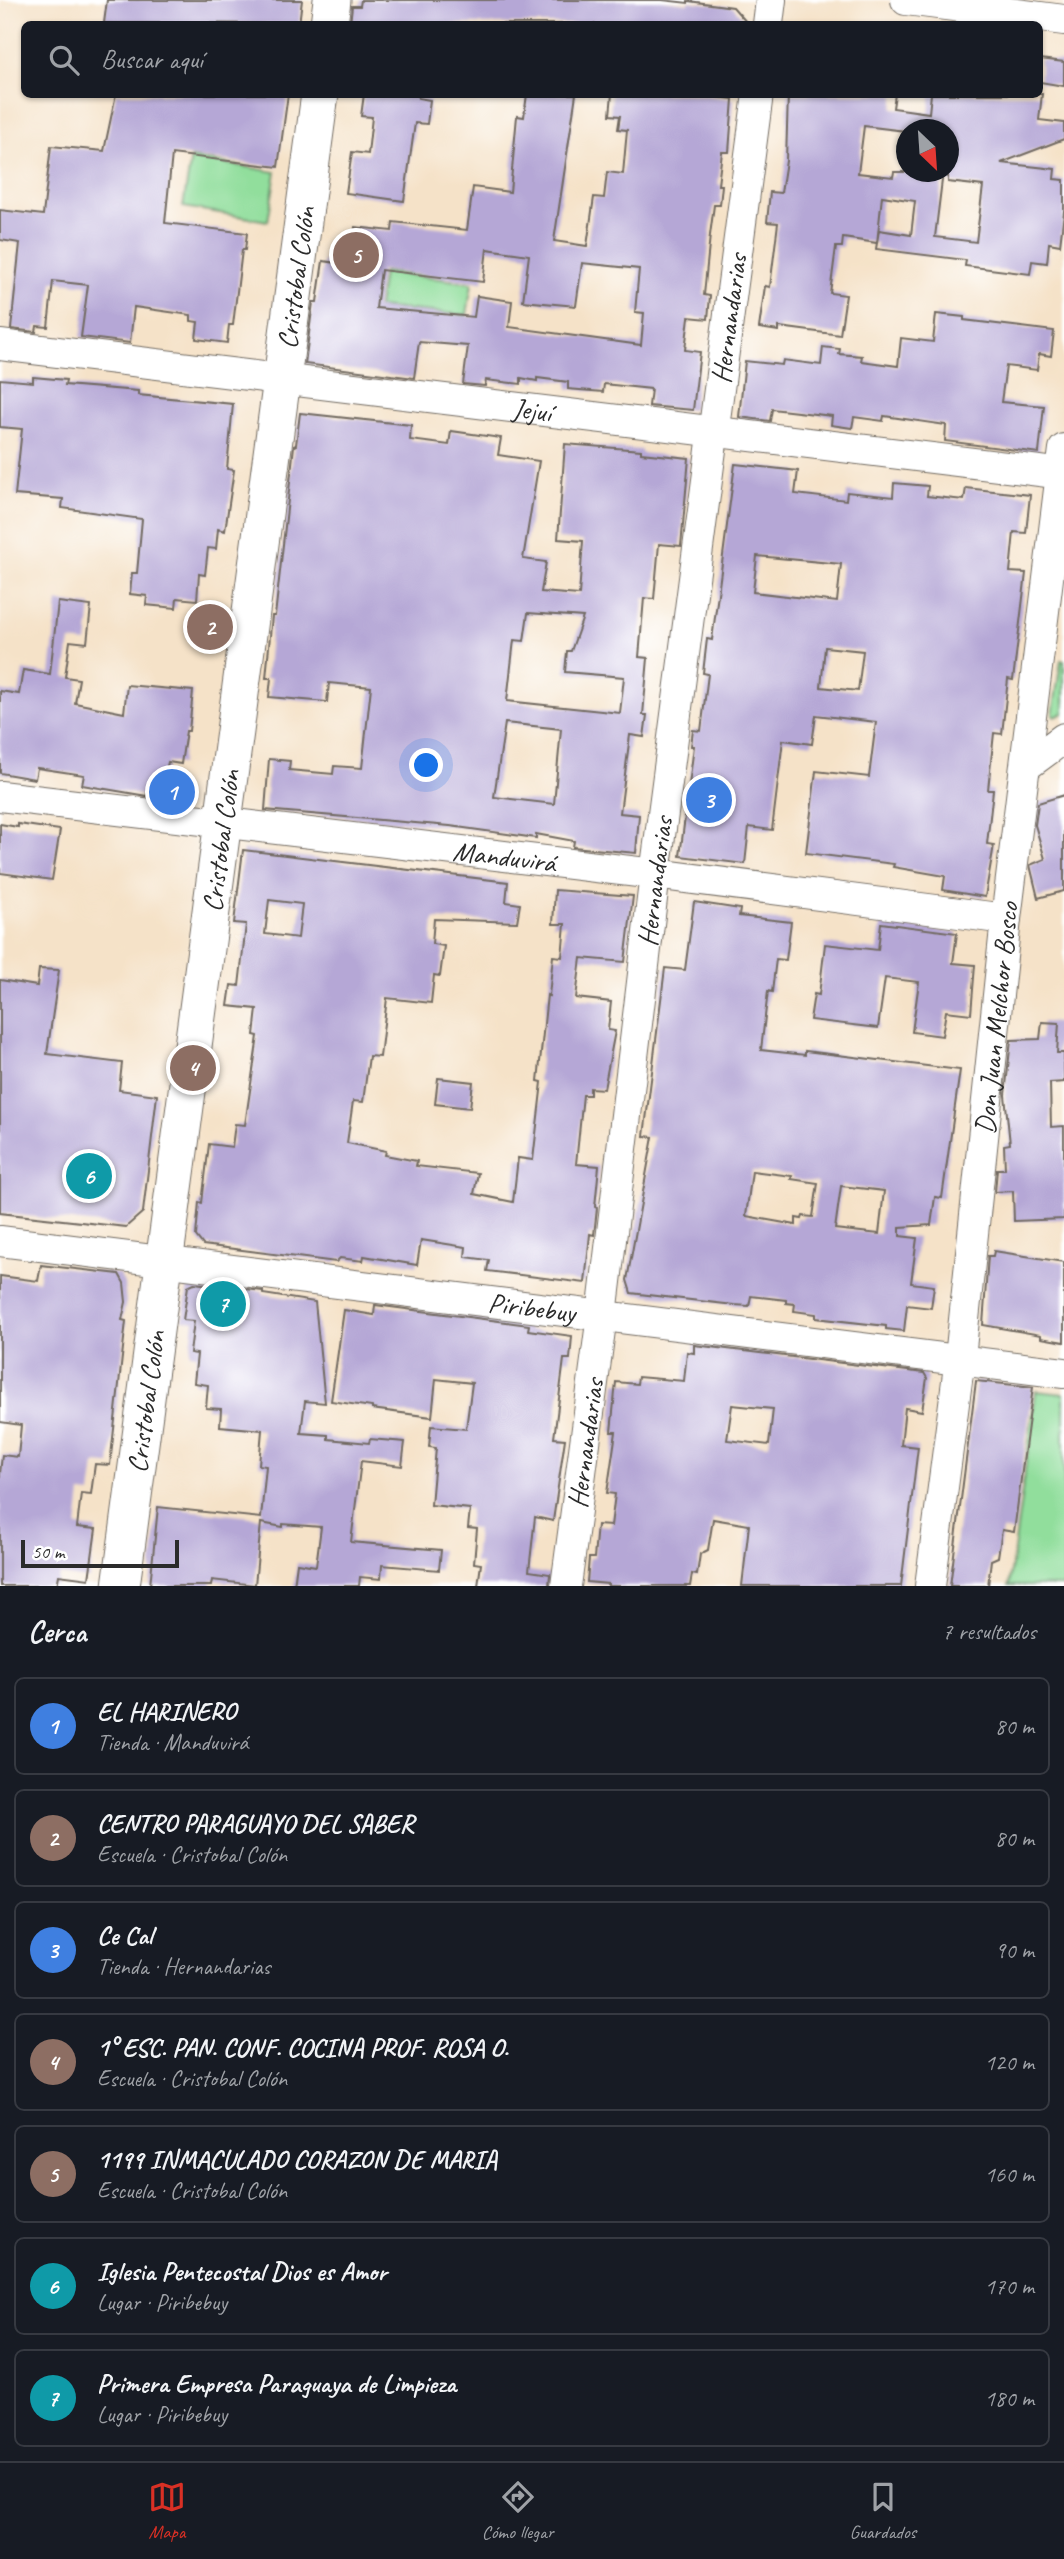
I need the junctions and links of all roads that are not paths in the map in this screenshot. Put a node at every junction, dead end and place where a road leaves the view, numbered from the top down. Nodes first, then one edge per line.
1 (332, 0) edge
2 (771, 0) edge
3 (906, 0) edge
4 (1064, 20) edge
5 (328, 21) edge
6 (768, 21) edge
7 (319, 98) edge
8 (757, 98) edge
9 (0, 345) edge
10 (283, 379) junction
11 (715, 432) junction
12 (1063, 466) edge
13 (1064, 738) edge
14 (1026, 766) junction
15 (0, 796) edge
16 (221, 823) junction
17 (655, 874) junction
18 (1006, 919) junction
19 (0, 1241) edge
20 (163, 1260) junction
21 (602, 1315) junction
22 (960, 1358) junction
23 (1064, 1373) edge
24 (121, 1586) edge
25 (566, 1586) edge
26 (930, 1586) edge

1 - 5 main road
2 - 6 street
3 - 4 street
7 - 10 main road, Cristobal Colón
8 - 11 street, Hernandarias
9 - 10 street, Jejuí
10 - 11 street, Jejuí
10 - 16 main road, Cristobal Colón
11 - 12 street, Jejuí
11 - 17 street, Hernandarias
12 - 14 street, Don Juan Melchor Bosco
13 - 14 street
14 - 18 street, Don Juan Melchor Bosco
15 - 16 street, Manduvirá
16 - 17 street, Manduvirá
16 - 20 main road, Cristobal Colón
17 - 18 street, Manduvirá
17 - 21 street, Hernandarias
18 - 22 street, Don Juan Melchor Bosco
19 - 20 street, Piribebuy
20 - 21 street, Piribebuy
20 - 24 main road, Cristobal Colón
21 - 22 street, Piribebuy
21 - 25 street, Hernandarias
22 - 23 street, Piribebuy
22 - 26 street, Don Juan Melchor Bosco

